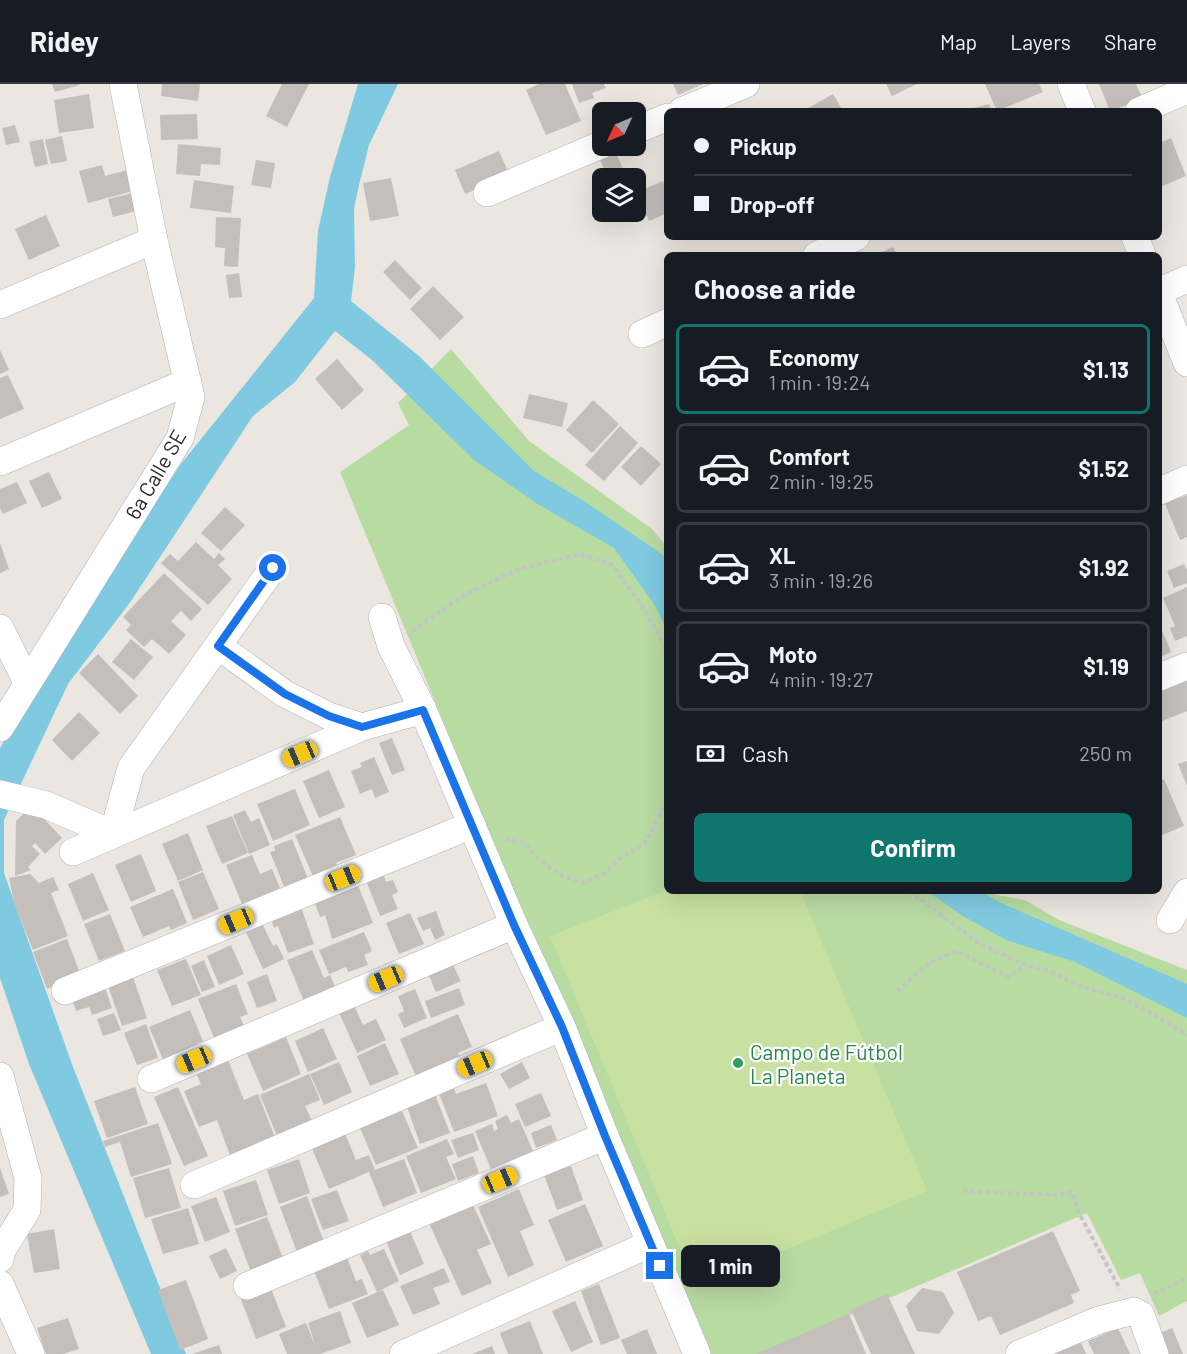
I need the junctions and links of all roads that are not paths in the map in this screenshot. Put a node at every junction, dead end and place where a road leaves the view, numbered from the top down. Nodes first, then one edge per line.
1 (123, 84) edge
2 (746, 84) edge
3 (1071, 84) edge
4 (1187, 90) edge
5 (689, 108) edge
6 (1081, 108) edge
7 (1145, 108) edge
8 (664, 119) edge
9 (646, 126) edge
10 (592, 149) edge
11 (487, 193) dead end
12 (154, 240) junction
13 (850, 240) edge
14 (824, 252) edge
15 (1187, 279) edge
16 (1162, 290) edge
17 (1162, 301) edge
18 (0, 305) edge
19 (664, 324) edge
20 (642, 334) dead end
21 (1187, 363) edge
22 (188, 382) junction
23 (0, 462) edge
24 (1187, 479) edge
25 (1162, 490) edge
26 (273, 568) dead end
27 (382, 617) dead end
28 (0, 628) edge
29 (218, 646) junction
30 (1187, 666) edge
31 (1162, 676) edge
32 (27, 682) junction
33 (423, 710) junction
34 (362, 727) junction
35 (0, 728) edge
36 (10, 796) edge
37 (472, 825) junction
38 (113, 834) junction
39 (73, 852) dead end
40 (1187, 892) edge
41 (1170, 920) dead end
42 (514, 925) junction
43 (65, 991) dead end
44 (562, 1027) junction
45 (0, 1076) edge
46 (151, 1078) dead end
47 (605, 1136) junction
48 (194, 1185) dead end
49 (650, 1244) junction
50 (0, 1258) edge
51 (0, 1284) edge
52 (247, 1286) dead end
53 (31, 1354) edge
54 (403, 1354) edge
55 (697, 1354) edge
56 (1019, 1354) edge
57 (1155, 1354) edge

1 - 12 street, 6a Calle SE
2 - 5 street
3 - 6 street
4 - 7 street
8 - 9 street
10 - 11 street
12 - 18 street
12 - 22 street, 6a Calle SE
13 - 14 street
15 - 16 street
17 - 21 street
19 - 20 street
22 - 23 street
22 - 32 street, 6a Calle SE
24 - 25 street
26 - 29 street
27 - 33 street
28 - 32 street
29 - 34 street
29 - 38 street
30 - 31 street
32 - 35 street, 6a Calle SE
33 - 34 street
33 - 37 street
34 - 38 street
36 - 38 street
37 - 42 street
37 - 43 street
38 - 39 street
40 - 41 street
42 - 44 street
42 - 46 street
44 - 47 street
44 - 48 street
45 - 50 street
47 - 49 street
47 - 52 street
49 - 54 street
49 - 55 street
51 - 53 street
56 - 57 street

